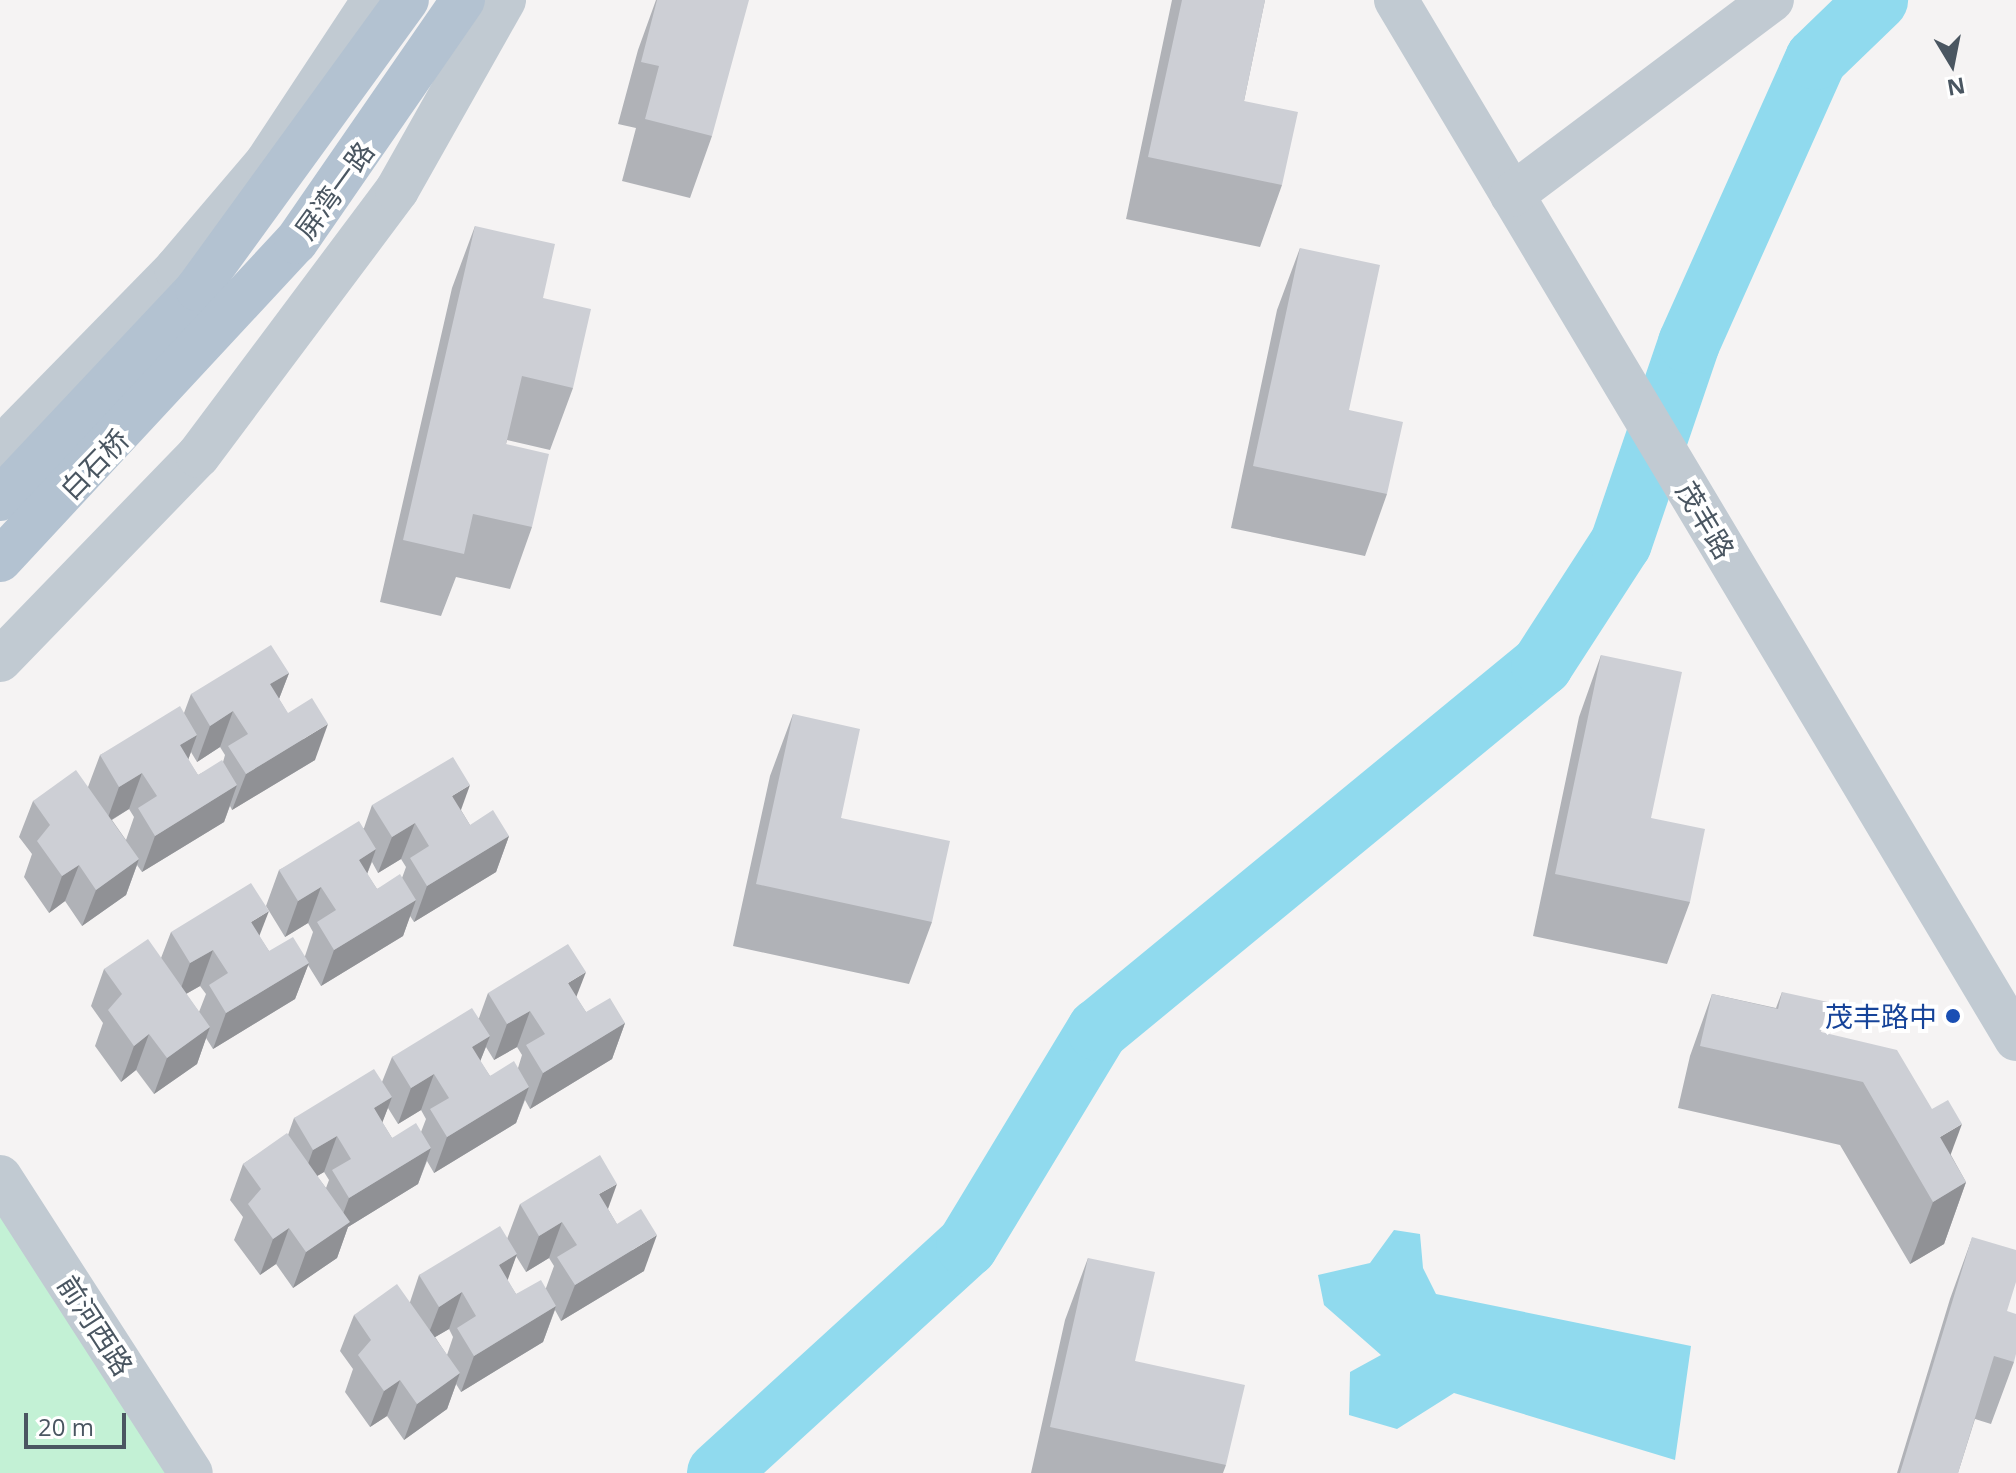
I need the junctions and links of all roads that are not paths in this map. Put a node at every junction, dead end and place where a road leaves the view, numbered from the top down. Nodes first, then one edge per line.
1 (374, 0) edge
2 (407, 0) edge
3 (463, 0) edge
4 (504, 0) edge
5 (1396, 0) edge
6 (1772, 0) edge
7 (1512, 195) junction
8 (141, 354) joint
9 (187, 367) joint
10 (0, 449) edge
11 (0, 499) edge
12 (0, 560) edge
13 (0, 660) edge
14 (2016, 1039) edge
15 (0, 1177) edge
16 (191, 1473) edge

1 - 10 street
2 - 8 main road, 屏湾一路
3 - 9 main road, 屏湾一路
4 - 13 street
5 - 7 street, 茂丰路
6 - 7 street
7 - 14 street, 茂丰路
8 - 11 main road, 白石桥
9 - 12 main road, 白石桥
15 - 16 street, 前河西路

